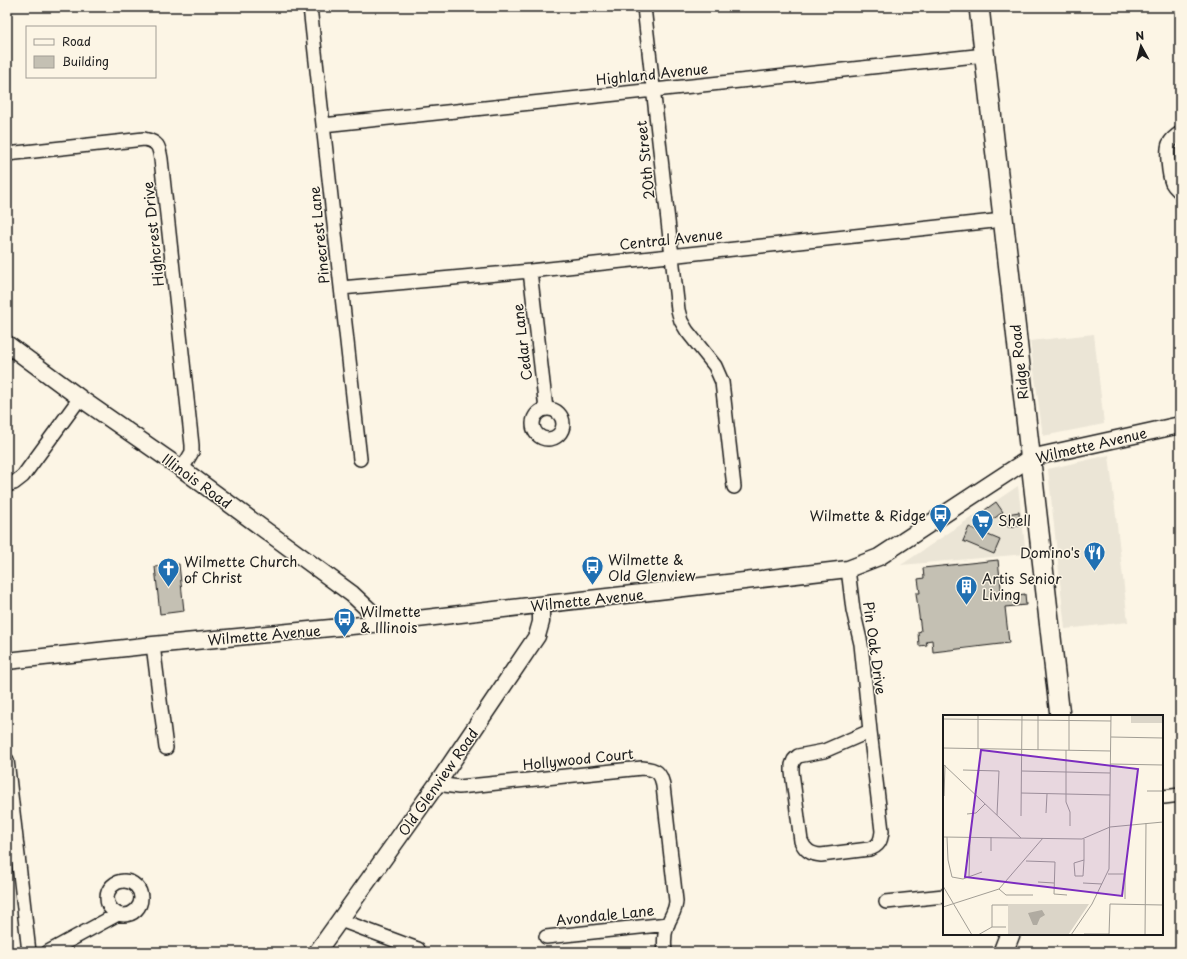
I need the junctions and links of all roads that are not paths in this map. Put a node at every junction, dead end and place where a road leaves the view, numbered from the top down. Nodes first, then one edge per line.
1 (310, 7) edge
2 (644, 7) edge
3 (980, 7) edge
4 (985, 54) junction
5 (654, 90) junction
6 (323, 124) junction
7 (1180, 133) edge
8 (7, 154) edge
9 (1180, 192) edge
10 (1004, 220) junction
11 (672, 255) junction
12 (530, 271) junction
13 (341, 288) junction
14 (7, 344) edge
15 (80, 398) junction
16 (546, 409) dead end
17 (1180, 424) edge
18 (360, 458) dead end
19 (1030, 458) junction
20 (182, 469) junction
21 (7, 485) edge
22 (734, 487) dead end
23 (848, 569) junction
24 (541, 605) junction
25 (383, 623) junction
26 (153, 645) junction
27 (7, 661) edge
28 (1060, 715) edge
29 (870, 731) junction
30 (166, 748) dead end
31 (7, 760) edge
32 (438, 784) junction
33 (1180, 795) edge
34 (1163, 797) edge
35 (943, 896) edge
36 (886, 902) dead end
37 (118, 914) dead end
38 (340, 920) junction
39 (668, 924) junction
40 (1010, 935) edge
41 (546, 937) dead end
42 (418, 949) dead end
43 (29, 952) edge
44 (48, 952) edge
45 (317, 952) edge
46 (665, 952) edge
47 (1003, 952) edge

1 - 6 street, Pinecrest Lane
2 - 5 street, 20th Street
3 - 4 main road, Ridge Road
4 - 5 street, Highland Avenue
4 - 10 main road, Ridge Road
5 - 6 street, Highland Avenue
5 - 11 street, 20th Street
6 - 13 street, Pinecrest Lane
7 - 9 street
8 - 20 street, Highcrest Drive
10 - 11 street, Central Avenue
10 - 19 main road, Ridge Road
11 - 12 street, Central Avenue
11 - 22 street, 20th Street
12 - 13 street, Central Avenue
12 - 16 street, Cedar Lane
13 - 18 street, Pinecrest Lane
14 - 15 street, Illinois Road
15 - 20 street, Illinois Road
15 - 21 street
17 - 19 street, Wilmette Avenue
19 - 23 street, Wilmette Avenue
19 - 28 main road, Ridge Road
20 - 25 street, Illinois Road
23 - 24 street, Wilmette Avenue
23 - 29 street, Pin Oak Drive
24 - 25 street, Wilmette Avenue
24 - 32 street, Old Glenview Road
25 - 26 street, Wilmette Avenue
26 - 27 street, Wilmette Avenue
26 - 30 street
29 - 29 street, Pin Oak Drive
31 - 43 street
32 - 38 street, Old Glenview Road
32 - 39 street, Hollywood Court
33 - 34 street
35 - 36 street
37 - 44 street
38 - 42 street
38 - 45 street, Old Glenview Road
39 - 41 street, Avondale Lane
39 - 46 street, Hollywood Court
40 - 47 main road

